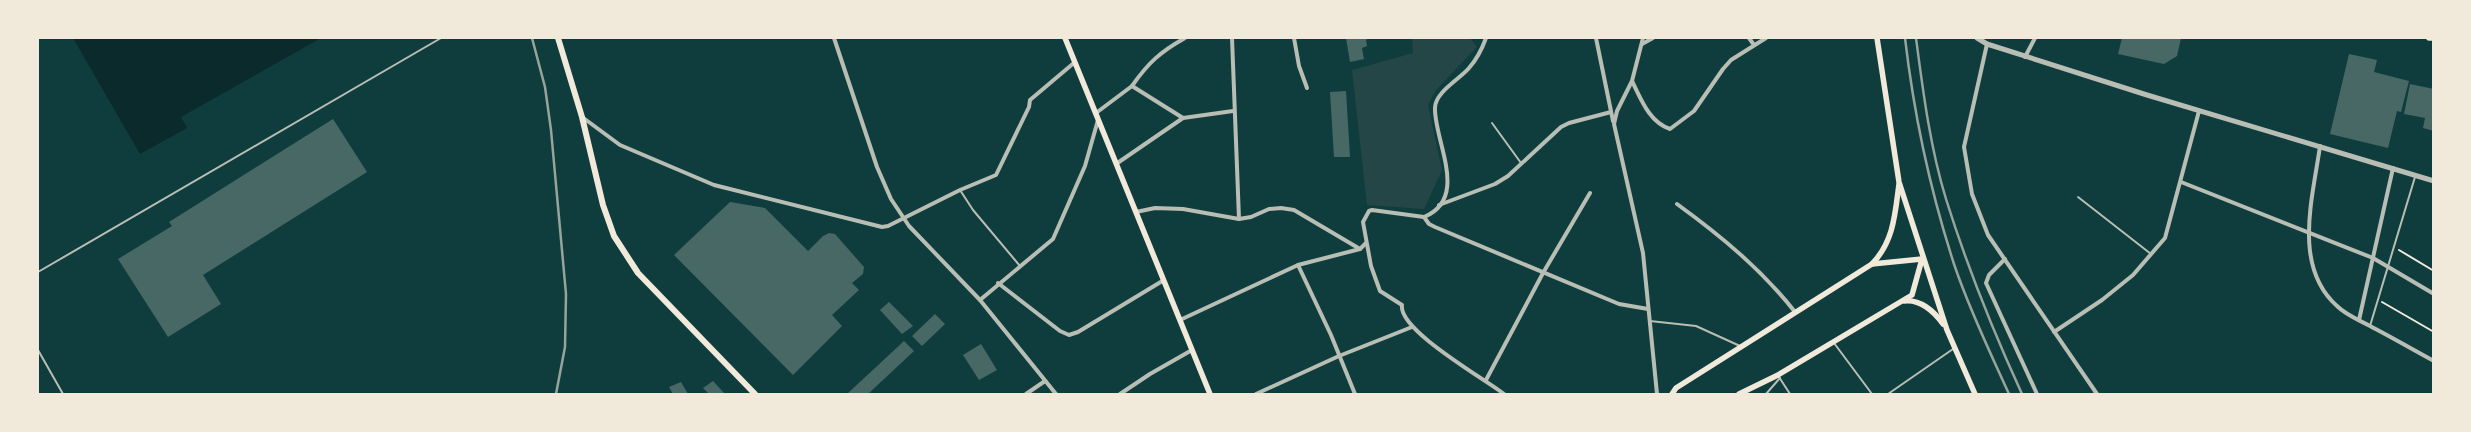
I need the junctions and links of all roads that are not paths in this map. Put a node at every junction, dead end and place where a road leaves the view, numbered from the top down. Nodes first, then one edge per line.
1 (442, 38) edge
2 (558, 38) edge
3 (834, 38) edge
4 (1065, 38) edge
5 (1185, 38) edge
6 (1232, 38) edge
7 (1294, 38) edge
8 (1486, 38) edge
9 (1596, 38) edge
10 (1643, 38) edge
11 (1653, 38) edge
12 (1749, 38) edge
13 (1766, 38) edge
14 (1877, 38) edge
15 (1977, 38) edge
16 (2035, 38) edge
17 (2430, 38) edge
18 (2434, 38) edge
19 (1986, 44) junction
20 (1641, 45) junction
21 (1754, 45) junction
22 (2025, 57) junction
23 (1075, 62) junction
24 (1632, 81) junction
25 (1132, 86) junction
26 (1306, 88) dead end
27 (1233, 111) junction
28 (2199, 111) junction
29 (1096, 112) junction
30 (1611, 112) junction
31 (582, 117) junction
32 (1183, 118) junction
33 (1098, 120) junction
34 (1492, 123) dead end
35 (1614, 124) junction
36 (2320, 146) junction
37 (1521, 163) junction
38 (1116, 164) junction
39 (2393, 168) junction
40 (2416, 175) junction
41 (2434, 181) edge
42 (1899, 182) junction
43 (2181, 182) junction
44 (960, 190) junction
45 (1590, 193) dead end
46 (2078, 197) dead end
47 (1677, 204) dead end
48 (1439, 206) junction
49 (1136, 212) junction
50 (1424, 217) junction
51 (904, 219) junction
52 (1239, 219) junction
53 (2309, 232) junction
54 (1366, 243) junction
55 (1360, 250) junction
56 (2152, 255) junction
57 (2373, 258) junction
58 (1922, 259) junction
59 (2005, 259) junction
60 (1872, 264) junction
61 (1298, 265) junction
62 (2388, 265) junction
63 (1020, 266) junction
64 (38, 272) edge
65 (1543, 273) junction
66 (1164, 280) junction
67 (998, 283) junction
68 (2434, 294) edge
69 (980, 300) junction
70 (1648, 308) junction
71 (1888, 308) junction
72 (1795, 312) junction
73 (1180, 320) junction
74 (1650, 320) junction
75 (2359, 320) junction
76 (2370, 326) junction
77 (1412, 327) junction
78 (1947, 330) junction
79 (2054, 332) junction
80 (1832, 341) junction
81 (1741, 346) junction
82 (1955, 348) junction
83 (38, 350) edge
84 (1192, 350) junction
85 (1339, 356) junction
86 (2434, 361) edge
87 (1779, 376) junction
88 (1486, 380) junction
89 (1045, 381) junction
90 (63, 394) edge
91 (755, 394) edge
92 (1026, 394) edge
93 (1056, 394) edge
94 (1120, 394) edge
95 (1210, 394) edge
96 (1256, 394) edge
97 (1355, 394) edge
98 (1504, 394) edge
99 (1657, 394) edge
100 (1672, 394) edge
101 (1739, 394) edge
102 (1766, 394) edge
103 (1790, 394) edge
104 (1872, 394) edge
105 (1888, 394) edge
106 (1975, 394) edge
107 (2037, 394) edge
108 (2097, 394) edge

1 - 64 lane
2 - 31 main road
3 - 51 street
4 - 23 main road
5 - 25 street
6 - 27 street
7 - 26 street
8 - 48 street
9 - 30 street
10 - 20 street
11 - 20 street
12 - 21 street
13 - 21 street
14 - 42 main road
15 - 19 street
16 - 22 street
17 - 18 main road
19 - 22 street
19 - 59 street
20 - 24 street
21 - 24 street
22 - 28 street
23 - 29 main road
23 - 44 street
24 - 35 street
25 - 29 street
25 - 32 street
27 - 32 street
27 - 52 street
28 - 36 street
28 - 43 street
29 - 33 main road
30 - 35 street
30 - 37 street
31 - 51 street
31 - 91 main road
32 - 38 street
33 - 38 main road
33 - 63 street
34 - 37 lane
35 - 70 street
36 - 39 street
36 - 53 street
37 - 48 street
38 - 49 main road
39 - 40 street
39 - 57 street
40 - 41 street
40 - 62 lane
42 - 58 main road
42 - 60 main road
43 - 53 street
43 - 56 street
44 - 51 street
44 - 63 lane
45 - 65 street
46 - 56 lane
47 - 72 street
48 - 50 street
49 - 52 street
49 - 66 main road
50 - 54 street
50 - 65 street
51 - 69 street
52 - 55 street
53 - 57 street
53 - 75 street
54 - 55 street
54 - 77 street
55 - 61 street
56 - 79 street
57 - 62 street
57 - 75 street
58 - 60 main road
58 - 71 main road
58 - 78 main road
59 - 79 street
59 - 107 street
60 - 72 main road
61 - 73 street
61 - 85 street
62 - 68 street
62 - 76 lane
63 - 67 street
65 - 70 street
65 - 88 street
66 - 67 street
66 - 73 main road
67 - 69 street
69 - 89 street
70 - 74 street
71 - 78 main road
71 - 80 main road
72 - 81 main road
73 - 84 main road
74 - 81 lane
74 - 99 street
75 - 76 street
76 - 86 street
77 - 85 street
77 - 88 street
78 - 82 main road
79 - 108 street
80 - 87 main road
80 - 104 lane
81 - 100 main road
82 - 105 lane
82 - 106 main road
83 - 90 lane
84 - 94 street
84 - 95 main road
85 - 96 street
85 - 97 street
87 - 101 main road
87 - 102 lane
87 - 103 lane
88 - 98 street
89 - 92 street
89 - 93 street

